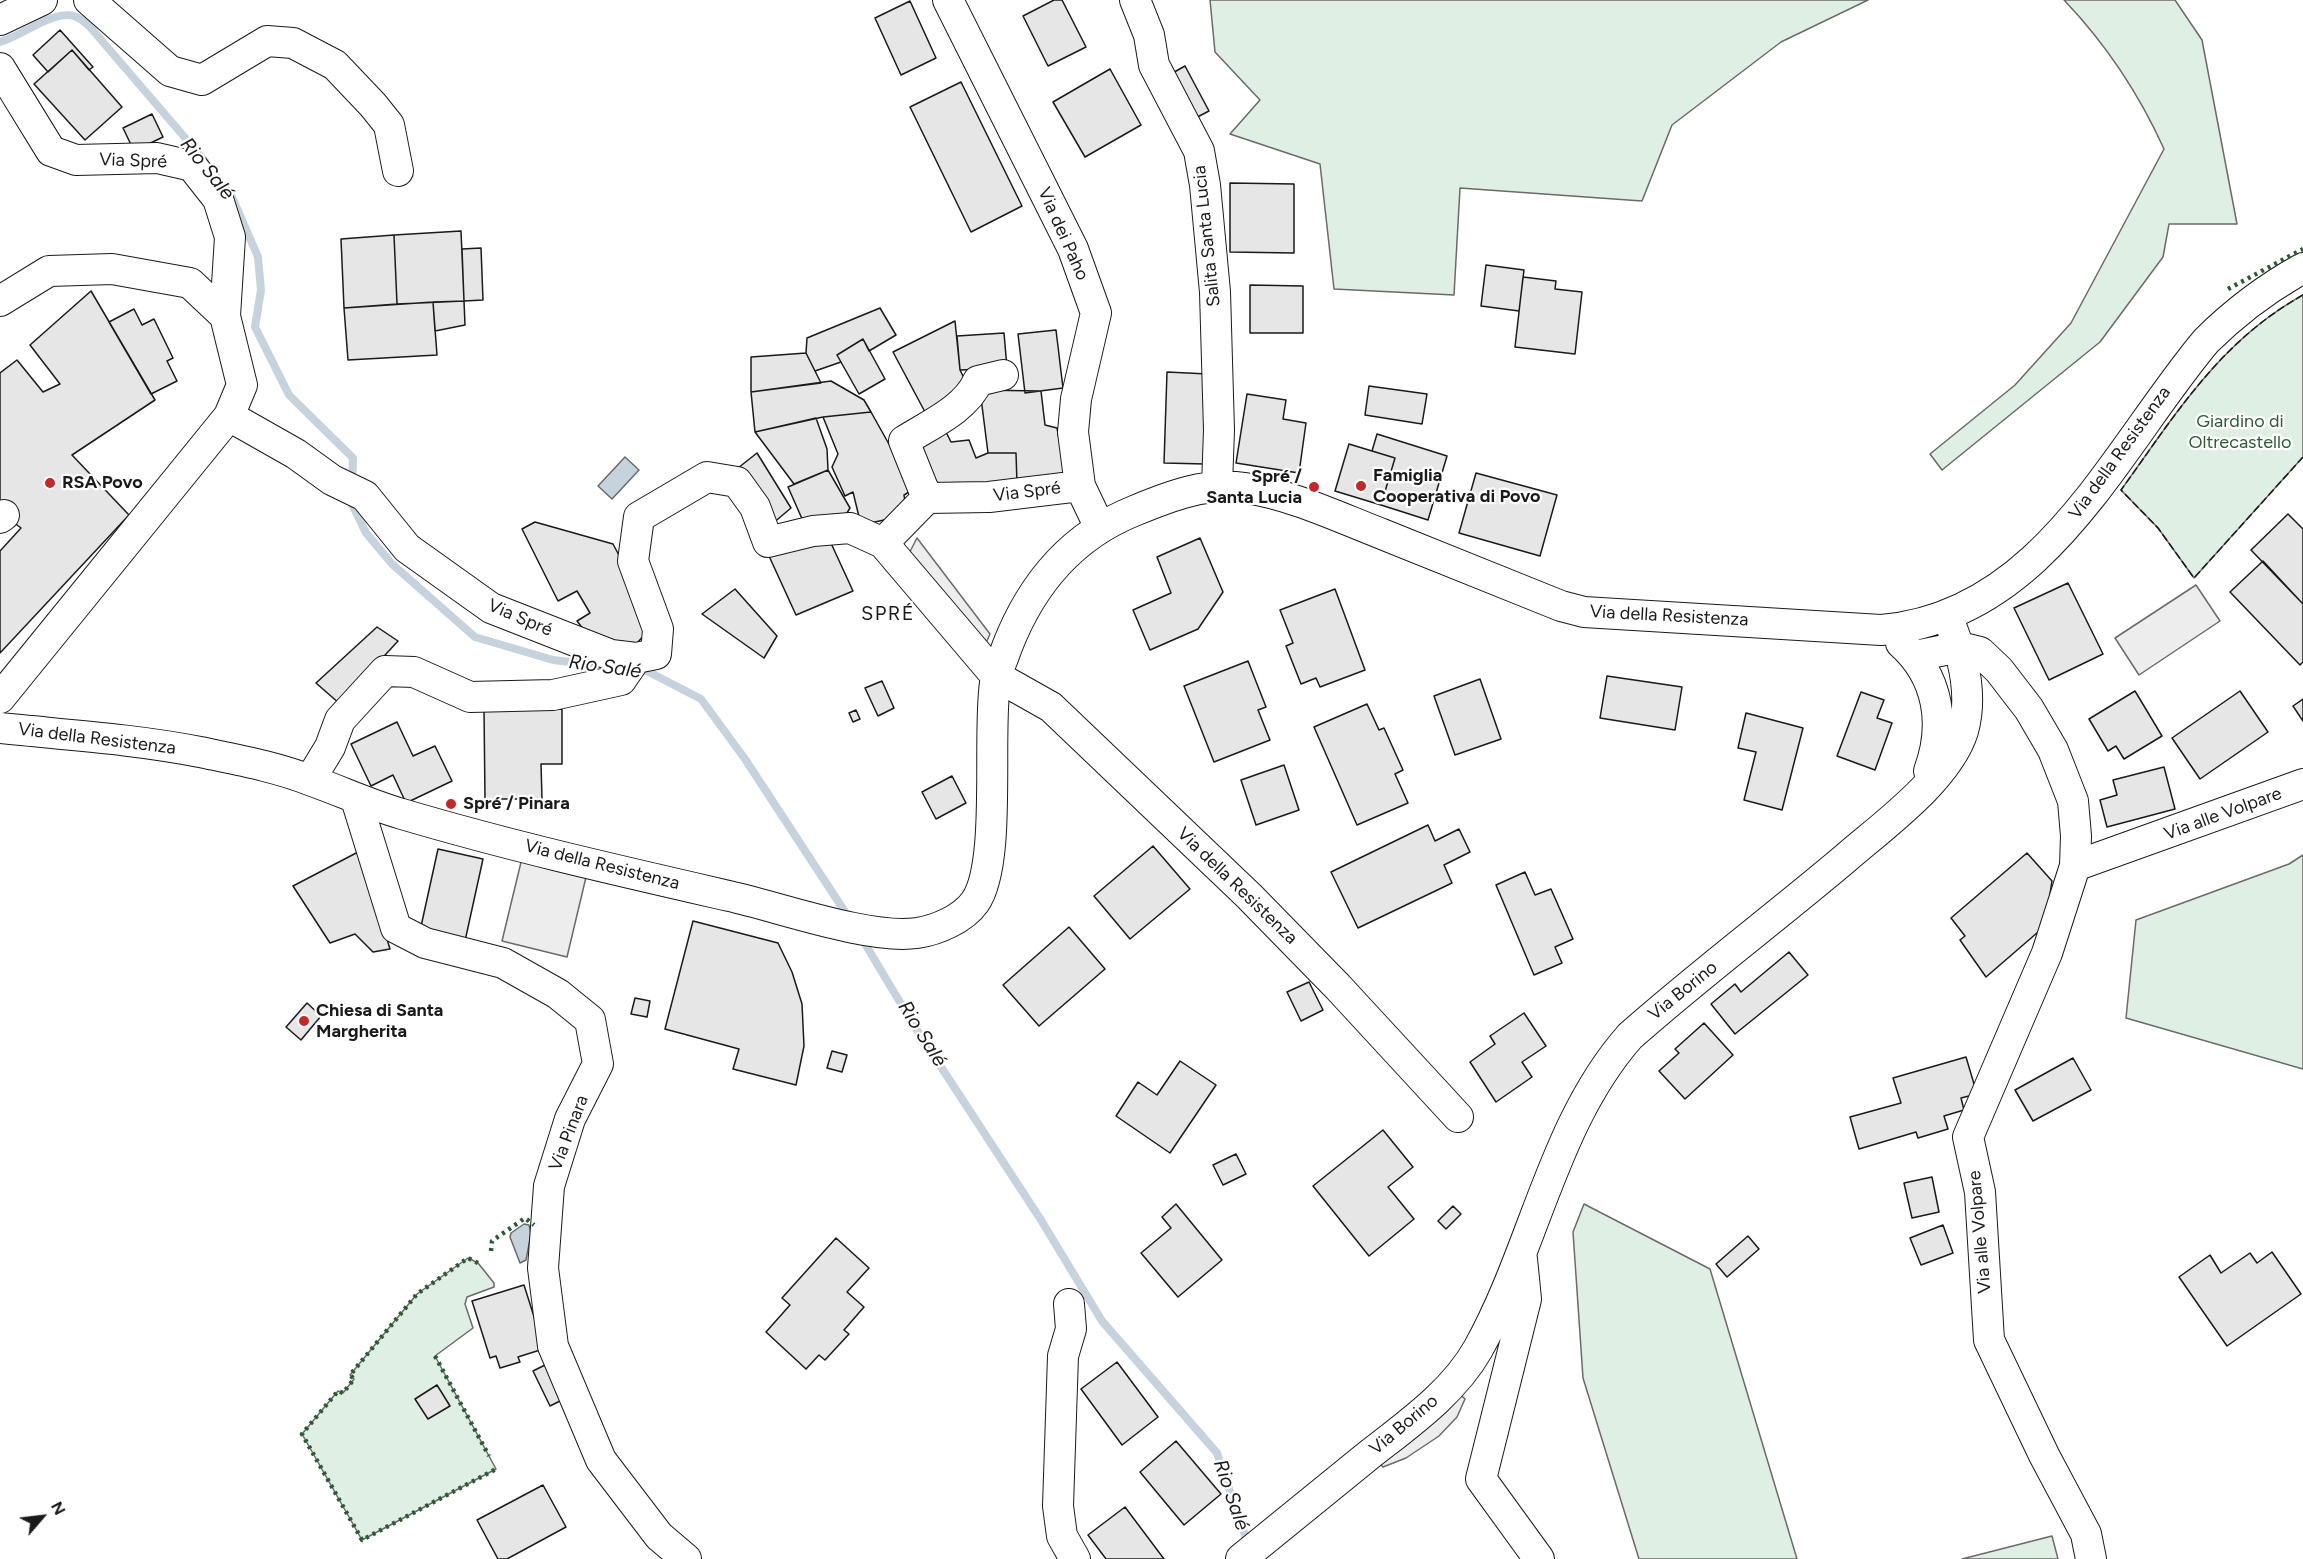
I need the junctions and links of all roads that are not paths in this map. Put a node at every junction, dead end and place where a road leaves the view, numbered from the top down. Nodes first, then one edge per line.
1 (42, 0) edge
2 (88, 0) edge
3 (948, 0) edge
4 (1135, 0) edge
5 (0, 20) edge
6 (0, 68) edge
7 (398, 171) dead end
8 (2303, 268) edge
9 (0, 301) edge
10 (225, 316) junction
11 (1003, 375) dead end
12 (229, 416) junction
13 (1217, 476) junction
14 (1080, 486) junction
15 (927, 498) junction
16 (1100, 528) junction
17 (883, 543) junction
18 (1947, 616) junction
19 (1881, 630) junction
20 (1960, 647) junction
21 (1915, 656) junction
22 (629, 669) junction
23 (996, 676) junction
24 (0, 698) edge
25 (0, 728) edge
26 (310, 780) junction
27 (2303, 784) edge
28 (1924, 787) junction
29 (356, 799) junction
30 (2075, 866) junction
31 (1458, 1117) dead end
32 (1521, 1254) junction
33 (1069, 1304) dead end
34 (686, 1559) edge
35 (1075, 1559) edge
36 (1241, 1559) edge
37 (1539, 1559) edge
38 (2091, 1559) edge

1 - 5 street
2 - 7 street
3 - 14 street, Via dei Paho
4 - 13 street, Salita Santa Lucia
6 - 10 street, Via Spré
8 - 18 street, Via della Resistenza
9 - 10 street
10 - 12 street, Via Spré
11 - 15 street
12 - 22 street, Via Spré
12 - 24 street, Via Spré
13 - 16 street, Via della Resistenza
13 - 19 street, Via della Resistenza
14 - 15 street, Via Spré
14 - 16 street, Via Spré
15 - 17 street
16 - 23 street, Via della Resistenza
17 - 22 street
17 - 23 street
18 - 19 street, Via della Resistenza
18 - 20 street, Via Borino
19 - 21 street, Via Borino
20 - 21 street
20 - 28 street, Via Borino
20 - 30 street, Via alle Volpare
21 - 28 street, Via Borino
22 - 26 street
23 - 29 street, Via della Resistenza
23 - 31 street, Via della Resistenza
25 - 26 street, Via della Resistenza
26 - 29 street, Via della Resistenza
27 - 30 street, Via alle Volpare
28 - 32 street, Via Borino
29 - 34 street, Via Pinara
30 - 38 street, Via alle Volpare
32 - 36 street, Via Borino
32 - 37 street, Via Borino
33 - 35 street

